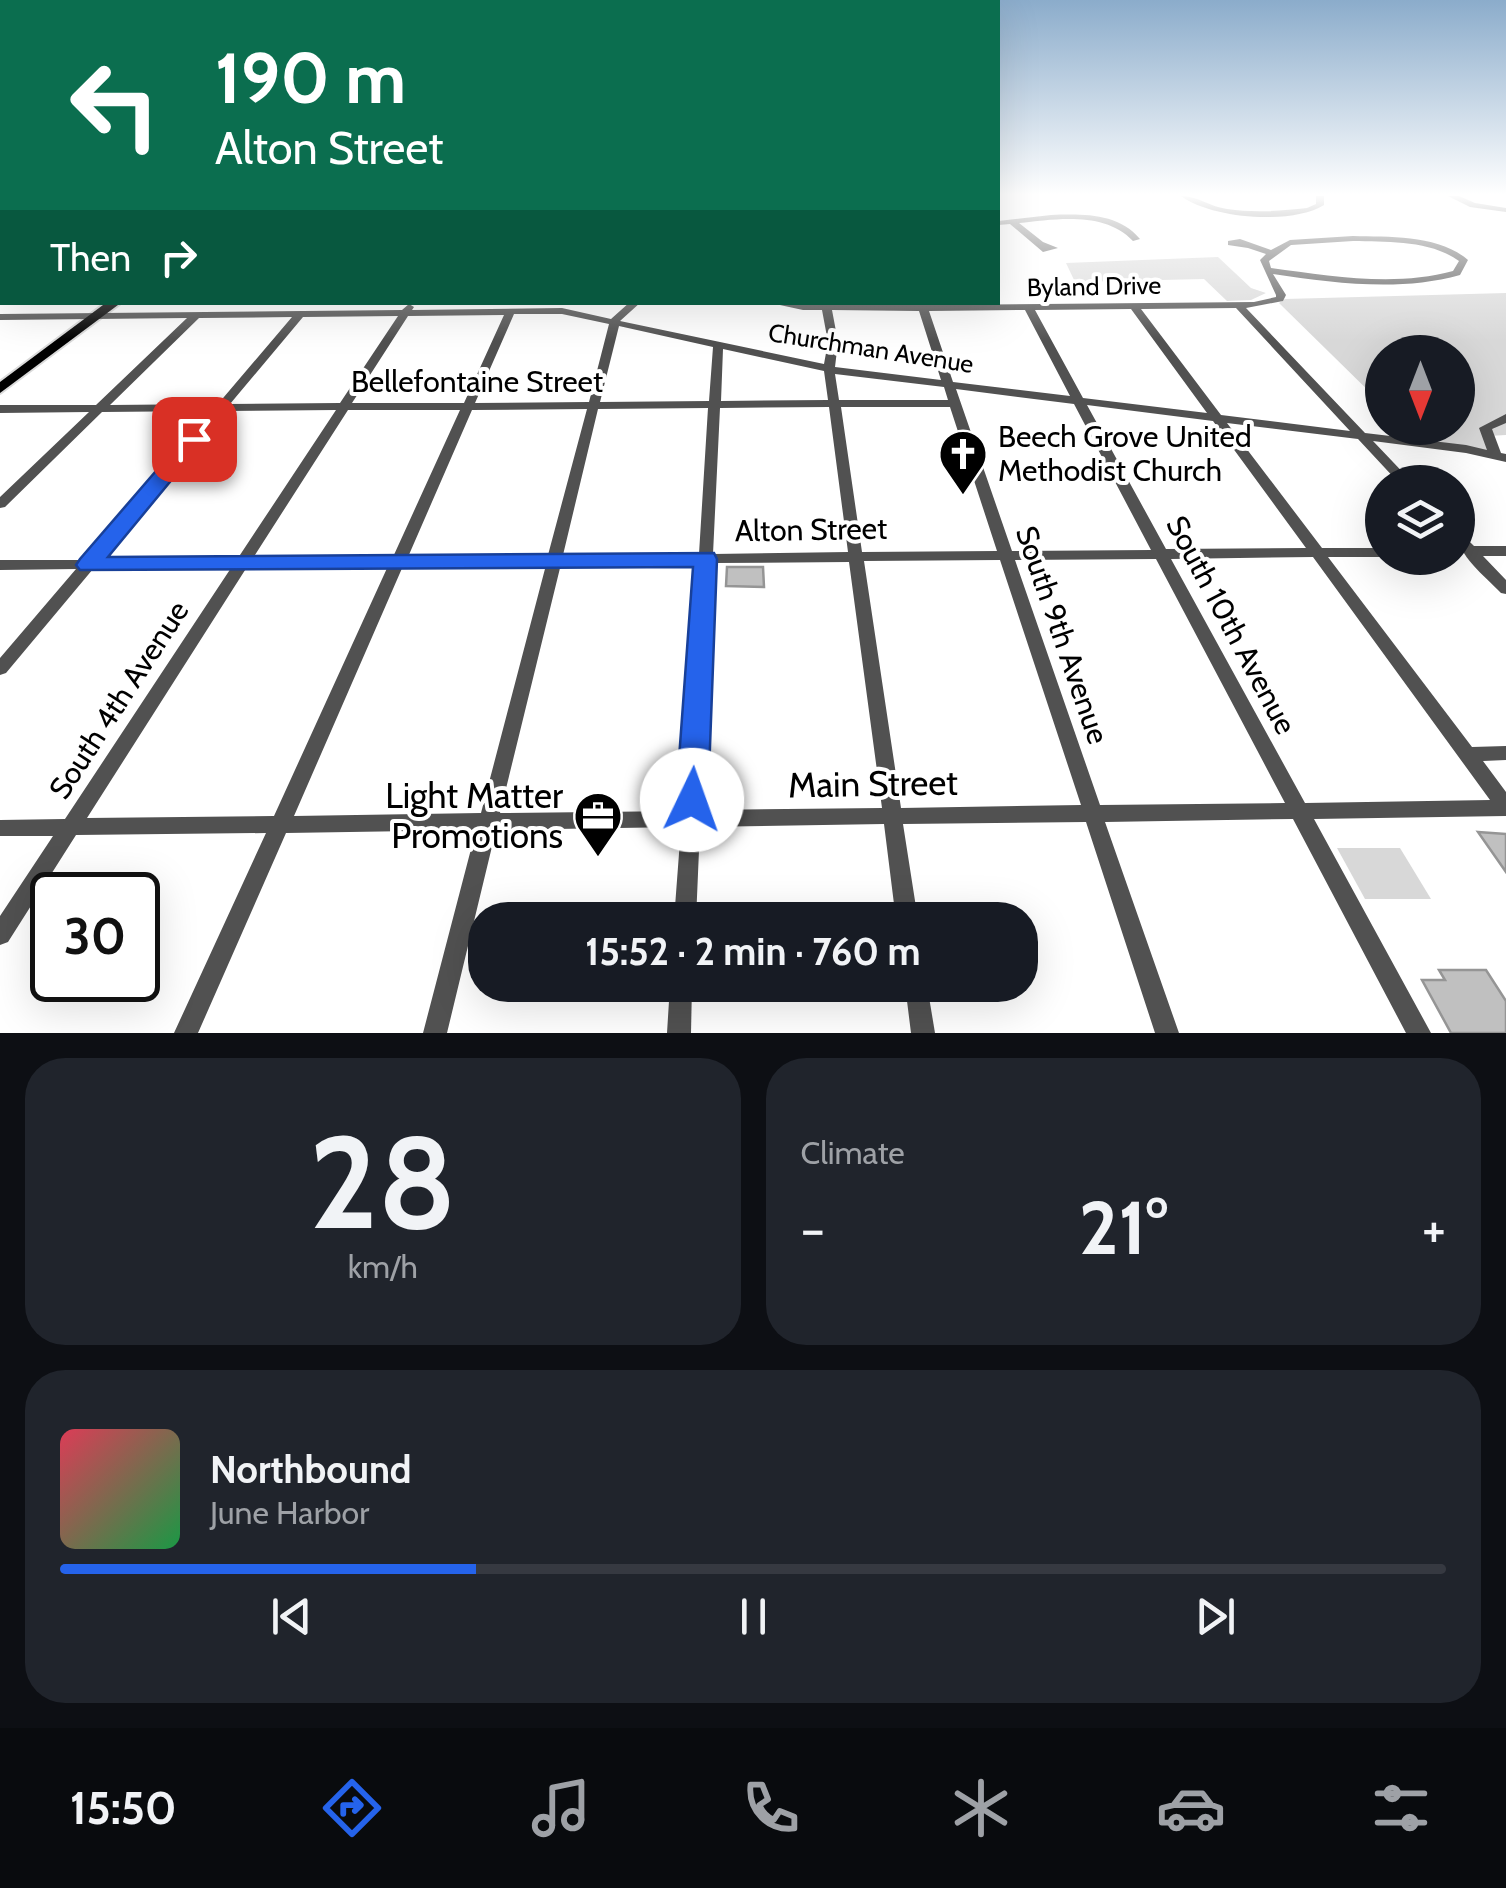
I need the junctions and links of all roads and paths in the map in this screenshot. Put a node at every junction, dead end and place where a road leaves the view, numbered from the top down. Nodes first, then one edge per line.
1 (1294, 244) edge
2 (1433, 244) edge
3 (1245, 246) dead end
4 (1272, 253) junction
5 (1268, 270) junction
6 (1238, 304) junction
7 (632, 305) edge
8 (826, 305) edge
9 (922, 305) edge
10 (1134, 306) junction
11 (409, 307) edge
12 (1028, 307) junction
13 (100, 309) edge
14 (511, 310) junction
15 (301, 313) junction
16 (197, 314) junction
17 (84, 316) junction
18 (0, 317) edge
19 (615, 320) junction
20 (718, 344) junction
21 (829, 369) junction
22 (0, 378) edge
23 (949, 385) junction
24 (0, 389) edge
25 (1079, 401) junction
26 (955, 403) junction
27 (835, 404) junction
28 (714, 405) junction
29 (468, 406) junction
30 (592, 406) junction
31 (342, 408) junction
32 (99, 409) junction
33 (220, 409) junction
34 (0, 410) edge
35 (1216, 418) junction
36 (1506, 418) edge
37 (1362, 436) junction
38 (1501, 456) edge
39 (1389, 465) edge
40 (0, 504) edge
41 (1475, 551) edge
42 (1506, 551) edge
43 (1365, 552) edge
44 (1317, 553) junction
45 (1162, 554) junction
46 (1006, 556) junction
47 (856, 557) junction
48 (705, 559) junction
49 (554, 560) junction
50 (1475, 561) edge
51 (398, 562) junction
52 (242, 563) junction
53 (88, 565) junction
54 (0, 566) edge
55 (1506, 590) edge
56 (0, 669) edge
57 (1506, 753) edge
58 (1467, 755) junction
59 (1506, 808) edge
60 (1300, 810) junction
61 (1093, 814) junction
62 (892, 816) junction
63 (691, 818) junction
64 (488, 822) junction
65 (280, 824) junction
66 (70, 827) junction
67 (0, 828) edge
68 (686, 902) edge
69 (904, 902) edge
70 (0, 934) edge
71 (681, 1002) edge
72 (918, 1002) edge
73 (186, 1033) edge
74 (436, 1033) edge
75 (679, 1033) edge
76 (923, 1033) edge
77 (1167, 1033) edge
78 (1419, 1033) edge

1 - 4 street
2 - 5 street
3 - 4 street
4 - 5 street
5 - 6 street, Byland Drive
6 - 10 street, Byland Drive
6 - 37 street
7 - 19 street
8 - 9 street, Byland Drive
8 - 21 street
9 - 12 street, Byland Drive
9 - 23 street, South 9th Avenue
10 - 12 street, Byland Drive
10 - 35 street
11 - 14 street, Churchman Avenue
11 - 15 street, Churchman Avenue
11 - 31 street, South 4th Avenue
12 - 25 street, South 10th Avenue
13 - 16 street, Churchman Avenue
13 - 17 main road
13 - 24 main road
14 - 19 street, Churchman Avenue
14 - 29 street
15 - 16 street, Churchman Avenue
15 - 33 street
16 - 32 street
17 - 18 street
17 - 22 main road
19 - 20 street, Churchman Avenue
19 - 30 street
20 - 21 street, Churchman Avenue
20 - 28 street
21 - 23 street, Churchman Avenue
21 - 27 street
23 - 25 street, Churchman Avenue
23 - 26 street, South 9th Avenue
25 - 35 street, Churchman Avenue
25 - 45 street, South 10th Avenue
26 - 27 street, Bellefontaine Street
26 - 46 street, South 9th Avenue
27 - 28 street, Bellefontaine Street
27 - 47 street
28 - 30 street, Bellefontaine Street
28 - 48 street
29 - 30 street, Bellefontaine Street
29 - 31 street, Bellefontaine Street
29 - 51 street
30 - 49 street
31 - 33 street, Bellefontaine Street
31 - 52 street, South 4th Avenue
32 - 33 street, Bellefontaine Street
32 - 34 street, Bellefontaine Street
32 - 40 street
33 - 53 street
35 - 37 street, Churchman Avenue
35 - 44 street
36 - 38 street
37 - 38 street, Churchman Avenue
37 - 39 street
41 - 42 street
43 - 44 street, Alton Street
44 - 45 street, Alton Street
44 - 58 street
45 - 46 street, Alton Street
45 - 60 street, South 10th Avenue
46 - 47 street, Alton Street
46 - 61 street, South 9th Avenue
47 - 48 street, Alton Street
47 - 62 street
48 - 49 street, Alton Street
48 - 63 street
49 - 51 street, Alton Street
49 - 64 street
50 - 55 street
51 - 52 street, Alton Street
51 - 65 street
52 - 53 street, Alton Street
52 - 66 street, South 4th Avenue
53 - 54 street, Alton Street
53 - 56 street
57 - 58 street
58 - 59 street
59 - 60 street, Main Street
60 - 61 street, Main Street
60 - 78 street, South 10th Avenue
61 - 62 street, Main Street
61 - 77 street, South 9th Avenue
62 - 63 street, Main Street
62 - 69 street
63 - 64 street, Main Street
63 - 68 street
64 - 65 street, Main Street
64 - 74 street
65 - 66 street, Main Street
65 - 73 street
66 - 67 street, Main Street
66 - 70 street, South 4th Avenue
71 - 75 street
72 - 76 street

